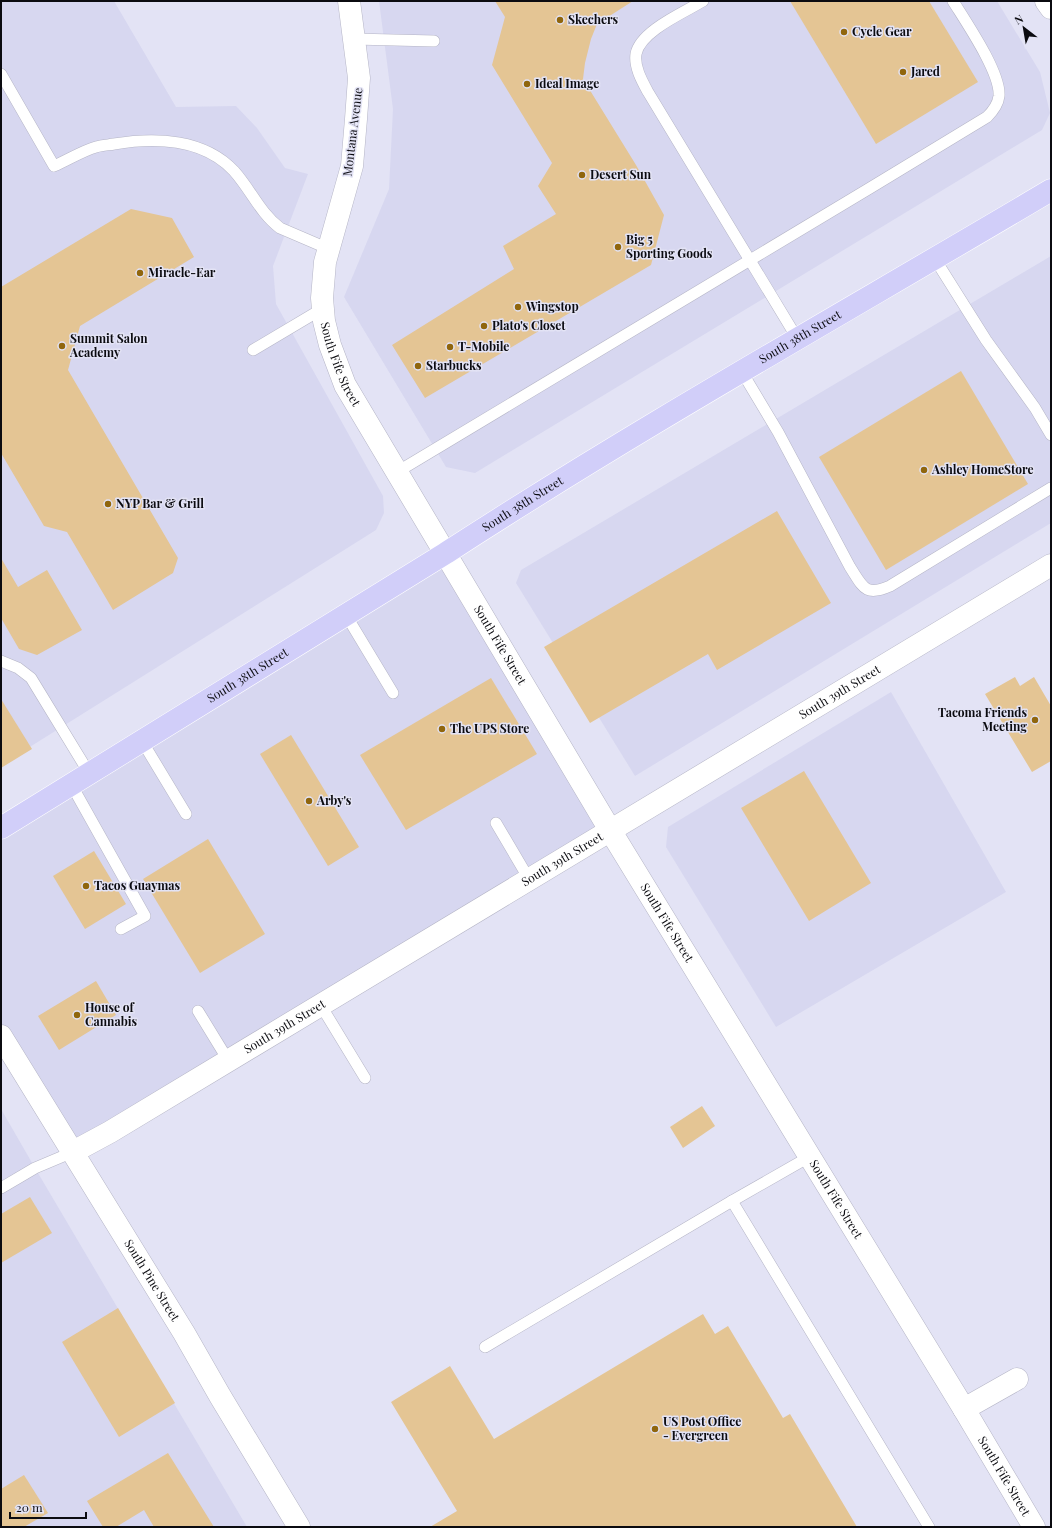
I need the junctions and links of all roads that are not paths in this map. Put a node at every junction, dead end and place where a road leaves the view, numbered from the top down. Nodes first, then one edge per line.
1 (349, 1) edge
2 (703, 1) edge
3 (954, 1) edge
4 (1046, 1) edge
5 (1051, 8) edge
6 (354, 39) junction
7 (434, 40) dead end
8 (1, 74) edge
9 (1051, 190) edge
10 (329, 249) junction
11 (935, 259) junction
12 (749, 261) junction
13 (322, 309) junction
14 (797, 338) junction
15 (253, 350) dead end
16 (742, 372) junction
17 (1051, 435) edge
18 (397, 472) junction
19 (1051, 488) edge
20 (446, 553) junction
21 (1051, 565) edge
22 (346, 615) junction
23 (1, 661) edge
24 (392, 693) dead end
25 (142, 741) junction
26 (80, 779) junction
27 (186, 814) dead end
28 (496, 823) dead end
29 (1, 828) edge
30 (610, 830) junction
31 (529, 879) junction
32 (121, 929) dead end
33 (320, 1004) junction
34 (198, 1010) dead end
35 (1, 1036) edge
36 (228, 1060) junction
37 (365, 1078) dead end
38 (73, 1152) junction
39 (809, 1156) junction
40 (1, 1188) edge
41 (732, 1200) junction
42 (485, 1347) dead end
43 (1017, 1379) dead end
44 (964, 1409) junction
45 (299, 1527) edge
46 (929, 1527) edge
47 (1034, 1527) edge

1 - 6 street, Montana Avenue
2 - 12 lane
3 - 12 lane
4 - 5 street
6 - 7 lane
6 - 10 street, Montana Avenue
8 - 10 lane
9 - 11 main road, South 38th Street
10 - 13 street, Montana Avenue
11 - 14 main road, South 38th Street
11 - 17 lane
12 - 14 lane
12 - 18 lane
13 - 15 lane
13 - 18 street, South Fife Street
14 - 16 main road, South 38th Street
16 - 19 lane
16 - 20 main road, South 38th Street
18 - 20 street, South Fife Street
20 - 22 main road, South 38th Street
20 - 30 street, South Fife Street
21 - 30 street, South 39th Street
22 - 24 lane
22 - 25 main road, South 38th Street
23 - 26 lane
25 - 26 main road, South 38th Street
25 - 27 lane
26 - 29 main road, South 38th Street
26 - 32 lane
28 - 31 lane
30 - 31 street, South 39th Street
30 - 39 street, South Fife Street
31 - 33 street, South 39th Street
33 - 36 street, South 39th Street
33 - 37 lane
34 - 36 lane
35 - 38 street, South Pine Street
36 - 38 street, South 39th Street
38 - 40 lane
38 - 45 street, South Pine Street
39 - 41 lane
39 - 44 street, South Fife Street
41 - 42 lane
41 - 46 lane
43 - 44 street
44 - 47 street, South Fife Street

